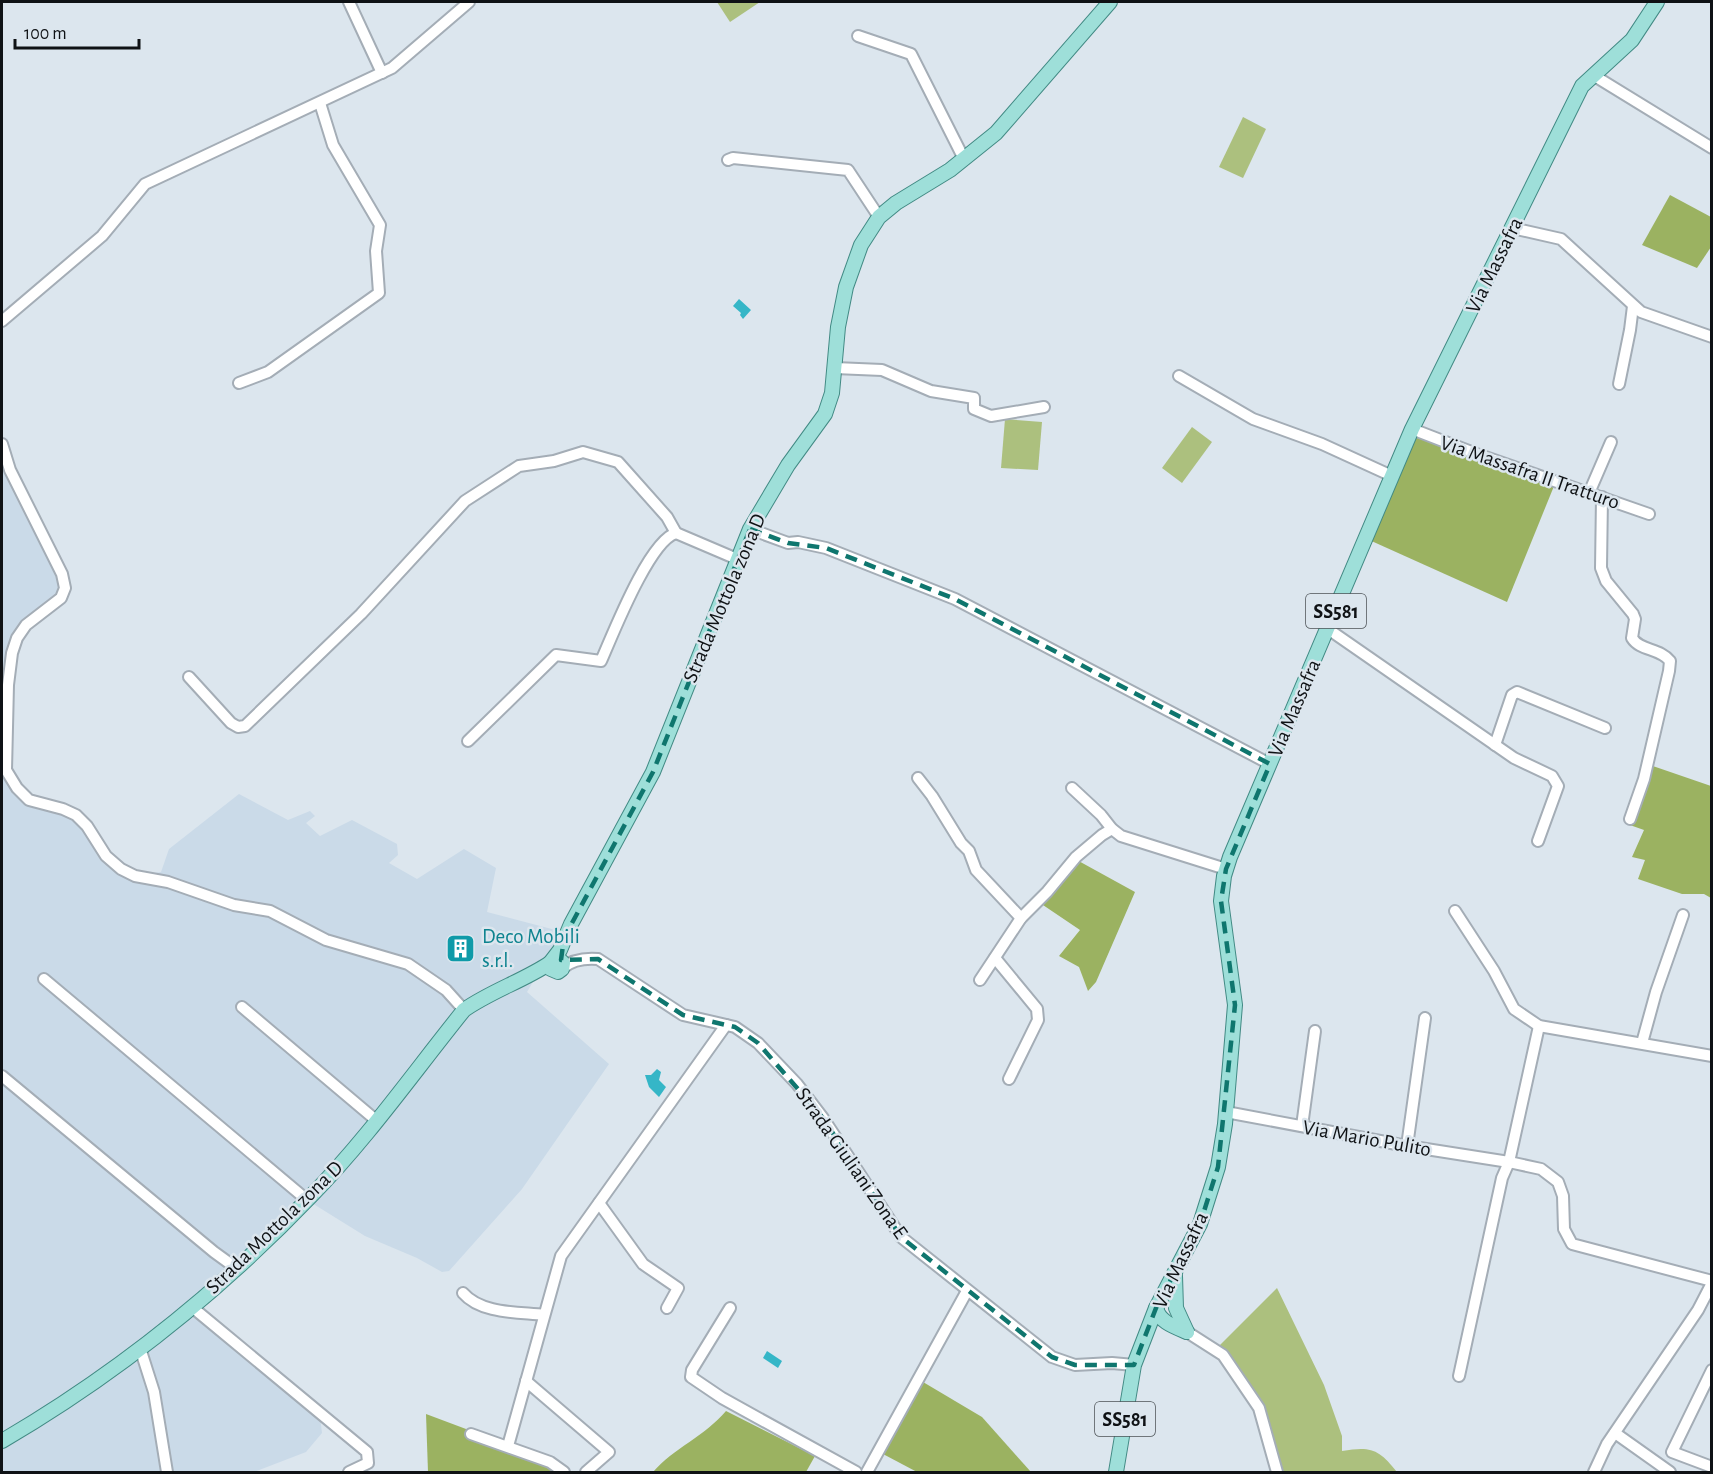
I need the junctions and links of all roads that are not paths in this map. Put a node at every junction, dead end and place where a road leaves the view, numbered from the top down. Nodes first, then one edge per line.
1 (349, 2) edge
2 (469, 2) edge
3 (1110, 2) edge
4 (1657, 2) edge
5 (858, 36) dead end
6 (382, 73) junction
7 (1593, 75) junction
8 (320, 103) junction
9 (1712, 148) edge
10 (964, 159) junction
11 (728, 160) dead end
12 (879, 218) junction
13 (1512, 228) junction
14 (1633, 306) junction
15 (2, 321) edge
16 (1712, 337) edge
17 (835, 368) junction
18 (1179, 376) dead end
19 (239, 383) dead end
20 (1619, 384) dead end
21 (1044, 408) dead end
22 (1412, 429) junction
23 (1611, 442) dead end
24 (3, 452) edge
25 (1392, 476) junction
26 (1589, 493) junction
27 (1602, 496) junction
28 (1649, 514) dead end
29 (750, 529) junction
30 (676, 533) junction
31 (737, 559) junction
32 (1328, 629) junction
33 (189, 677) dead end
34 (1605, 728) dead end
35 (468, 741) dead end
36 (1495, 745) junction
37 (4, 759) edge
38 (1270, 764) junction
39 (918, 778) dead end
40 (1072, 788) dead end
41 (1630, 819) dead end
42 (1112, 829) junction
43 (1538, 840) dead end
44 (1226, 869) junction
45 (1455, 911) dead end
46 (1683, 915) dead end
47 (1021, 918) junction
48 (995, 958) junction
49 (559, 963) junction
50 (44, 979) dead end
51 (980, 980) dead end
52 (242, 1007) dead end
53 (464, 1010) junction
54 (1425, 1018) dead end
55 (726, 1025) junction
56 (1539, 1026) junction
57 (1315, 1031) dead end
58 (1642, 1043) junction
59 (1712, 1056) edge
60 (2, 1076) edge
61 (1009, 1079) dead end
62 (1226, 1112) junction
63 (377, 1121) junction
64 (1302, 1126) junction
65 (1407, 1146) junction
66 (1509, 1162) junction
67 (307, 1200) junction
68 (599, 1203) junction
69 (236, 1268) junction
70 (1176, 1271) junction
71 (1712, 1282) edge
72 (967, 1291) junction
73 (463, 1293) dead end
74 (192, 1307) junction
75 (667, 1308) dead end
76 (730, 1308) dead end
77 (1156, 1308) junction
78 (544, 1315) junction
79 (1182, 1326) junction
80 (1144, 1339) junction
81 (140, 1348) junction
82 (1134, 1365) junction
83 (1712, 1370) edge
84 (1458, 1376) dead end
85 (526, 1381) junction
86 (1615, 1433) junction
87 (471, 1434) dead end
88 (2, 1441) edge
89 (508, 1446) junction
90 (1712, 1467) edge
91 (167, 1473) edge
92 (349, 1473) edge
93 (564, 1473) edge
94 (586, 1473) edge
95 (856, 1473) edge
96 (867, 1473) edge
97 (1116, 1473) edge
98 (1277, 1473) edge
99 (1594, 1473) edge
100 (1670, 1473) edge

1 - 6 street
2 - 6 street
3 - 10 main road, Strada Mottola zona D
4 - 7 main road, Via Massafra / SS581
5 - 10 street
6 - 8 street
7 - 9 street
7 - 13 main road, Via Massafra / SS581
8 - 15 street
8 - 19 street
10 - 12 main road, Strada Mottola zona D
11 - 12 street
12 - 17 main road, Strada Mottola zona D
13 - 14 street
13 - 22 main road, Via Massafra / SS581
14 - 16 street
14 - 20 street
17 - 21 street
17 - 29 main road, Strada Mottola zona D
18 - 25 street
22 - 25 main road, Via Massafra / SS581
22 - 26 street, Via Massafra II Tratturo
23 - 26 street
24 - 37 street
25 - 32 main road, Via Massafra / SS581
26 - 27 street, Via Massafra II Tratturo
27 - 28 street, Via Massafra II Tratturo
27 - 41 street
29 - 31 main road, Strada Mottola zona D
29 - 38 street
30 - 31 street
30 - 33 street
30 - 35 street
31 - 49 main road, Strada Mottola zona D
32 - 36 street
32 - 38 main road, Via Massafra / SS581
34 - 36 street
36 - 43 street
37 - 53 street
38 - 44 main road, Via Massafra / SS581
39 - 47 street
40 - 42 street
42 - 44 street
42 - 47 street
44 - 62 main road, Via Massafra / SS581
45 - 56 street
46 - 58 street
47 - 48 street
48 - 51 street
48 - 61 street
49 - 53 main road, Strada Mottola zona D
49 - 55 street, Strada Giuliani Zona E
50 - 67 street
52 - 63 street
53 - 63 main road, Strada Mottola zona D
54 - 65 street
55 - 68 street
55 - 72 street, Strada Giuliani Zona E
56 - 58 street
56 - 66 street
57 - 64 street
58 - 59 street
60 - 69 street
62 - 64 street, Via Mario Pulito
62 - 70 main road, Via Massafra / SS581
63 - 67 main road, Strada Mottola zona D
64 - 65 street, Via Mario Pulito
65 - 66 street, Via Mario Pulito
66 - 71 street, Via Mario Pulito
66 - 84 street
67 - 69 main road, Strada Mottola zona D
68 - 75 street
68 - 78 street
69 - 74 main road, Strada Mottola zona D
70 - 77 main road, Via Massafra / SS581
70 - 79 main road
71 - 86 street
72 - 82 street, Strada Giuliani Zona E
72 - 96 street
73 - 78 street
74 - 81 main road, Strada Mottola zona D
74 - 92 street
76 - 95 street
77 - 79 main road
77 - 80 main road, Via Massafra / SS581
78 - 85 street
79 - 80 main road
79 - 98 street
80 - 82 main road, Via Massafra / SS581
81 - 88 main road, Strada Mottola zona D
81 - 91 street
82 - 97 main road, Via Massafra / SS581
83 - 90 street
85 - 89 street
85 - 94 street
86 - 99 street
86 - 100 street
87 - 89 street
89 - 93 street

